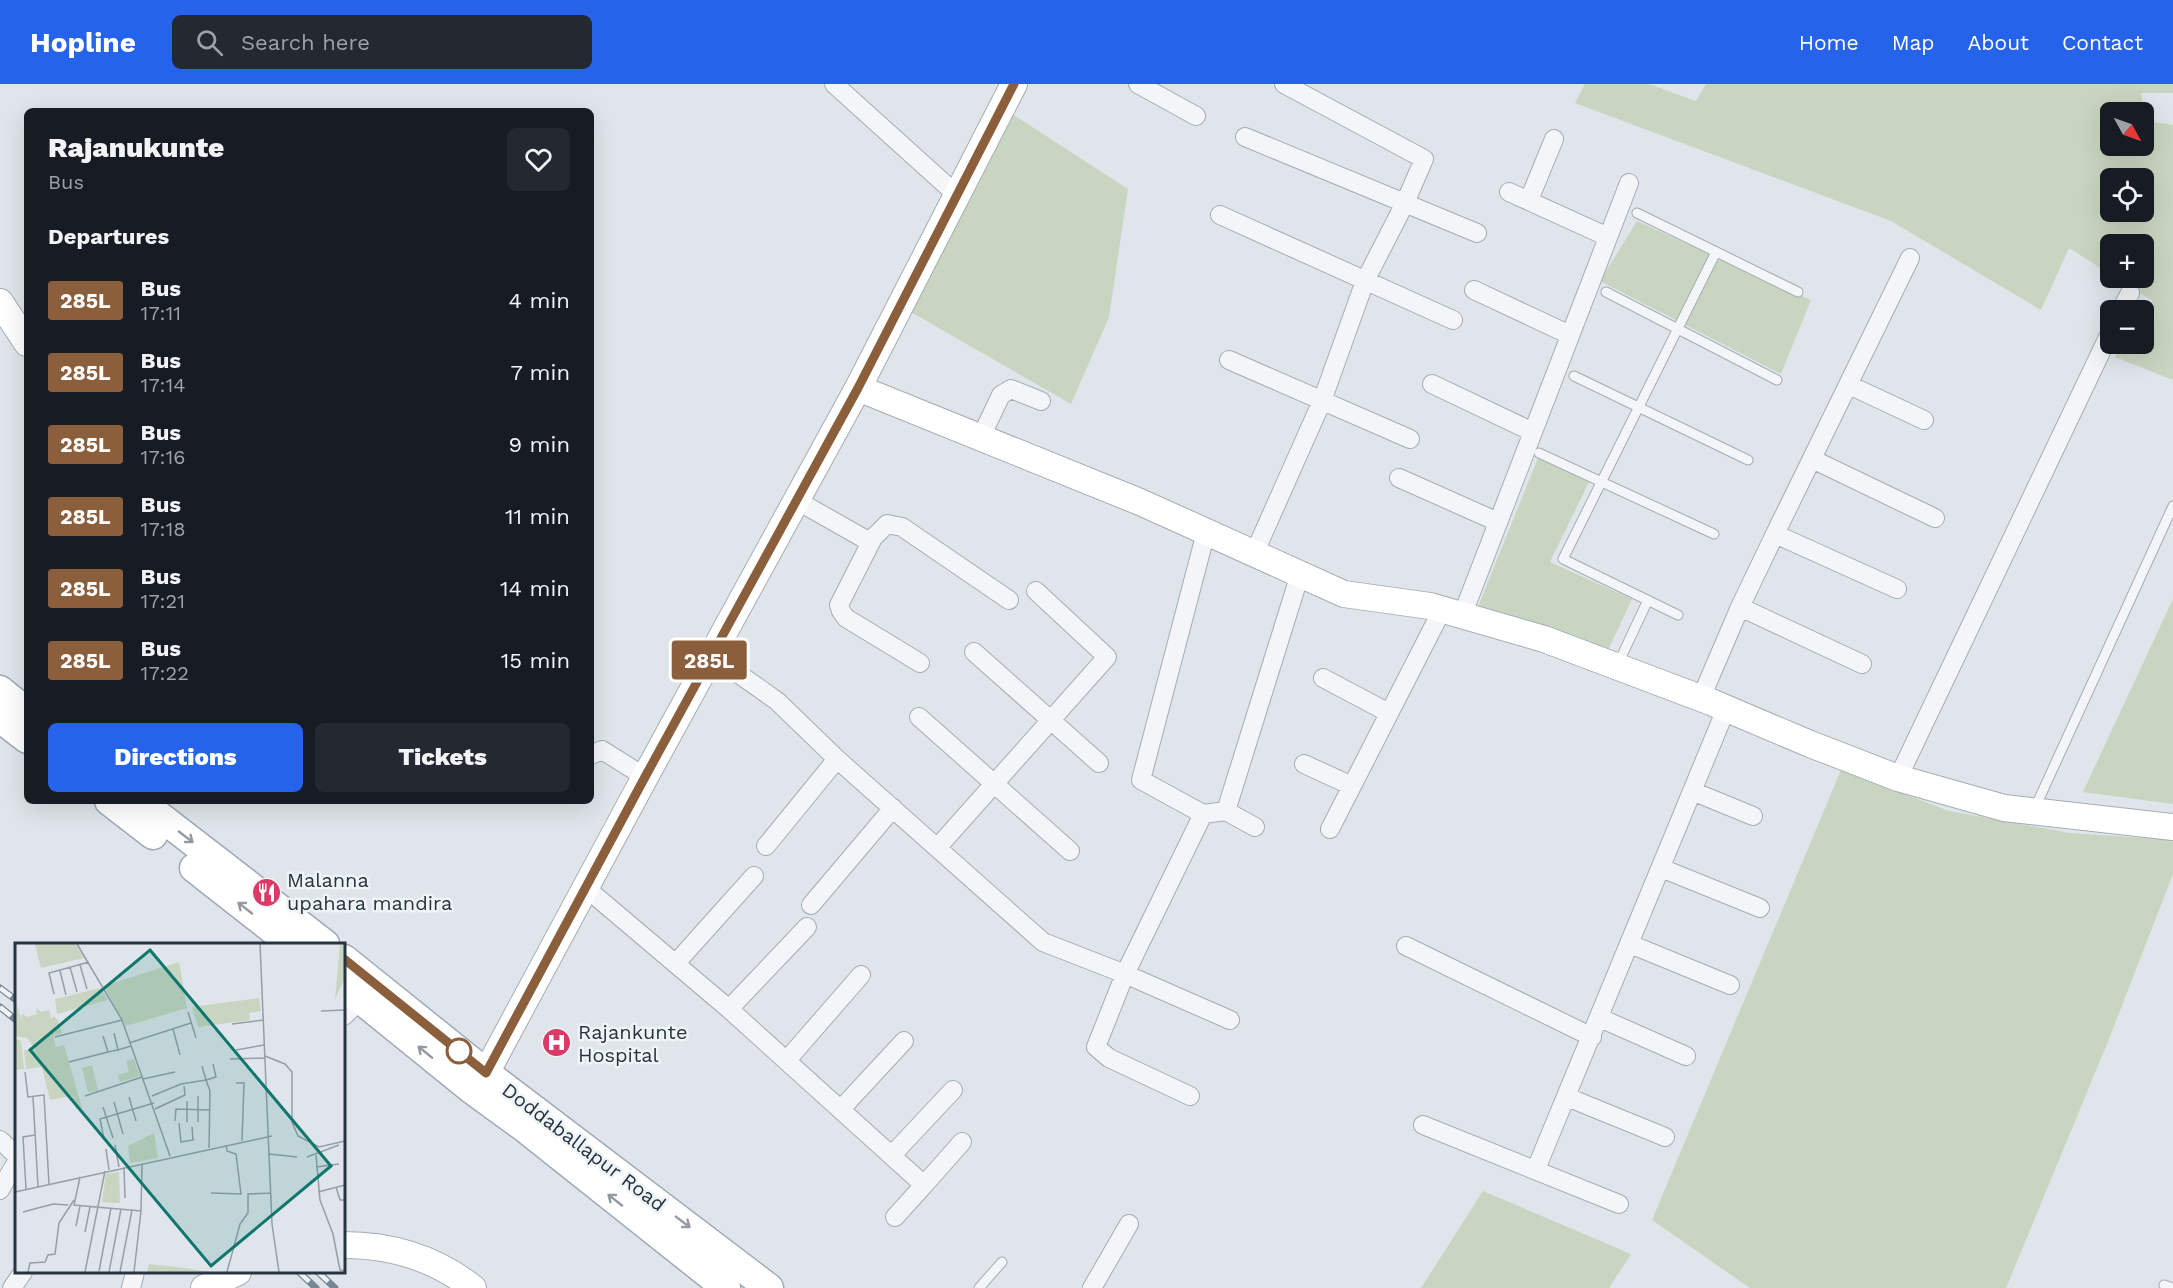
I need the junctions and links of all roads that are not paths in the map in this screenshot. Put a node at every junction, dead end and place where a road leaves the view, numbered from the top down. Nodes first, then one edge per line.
1 (834, 84) edge
2 (1014, 84) edge
3 (1138, 84) edge
4 (1284, 84) edge
5 (1196, 116) dead end
6 (1245, 137) dead end
7 (1554, 139) dead end
8 (1629, 183) dead end
9 (1509, 192) dead end
10 (957, 195) junction
11 (1529, 200) junction
12 (1405, 203) junction
13 (1637, 213) dead end
14 (1220, 215) dead end
15 (1477, 233) dead end
16 (1608, 237) junction
17 (1716, 252) junction
18 (1910, 258) dead end
19 (1365, 281) junction
20 (1474, 291) dead end
21 (1605, 292) dead end
22 (1798, 292) dead end
23 (2130, 293) dead end
24 (2126, 300) edge
25 (0, 302) edge
26 (1453, 320) dead end
27 (1679, 330) junction
28 (1570, 335) junction
29 (24, 338) edge
30 (2100, 354) edge
31 (1229, 360) dead end
32 (1574, 376) dead end
33 (1777, 381) dead end
34 (1432, 384) dead end
35 (1849, 385) junction
36 (858, 388) junction
37 (1041, 401) dead end
38 (1322, 401) junction
39 (1640, 408) junction
40 (1924, 420) dead end
41 (1533, 432) junction
42 (981, 437) junction
43 (1410, 439) dead end
44 (1539, 453) dead end
45 (1812, 459) junction
46 (1748, 460) dead end
47 (1399, 478) dead end
48 (1602, 483) junction
49 (796, 500) junction
50 (2173, 506) edge
51 (1935, 518) dead end
52 (1498, 522) junction
53 (1206, 532) junction
54 (1714, 534) dead end
55 (1775, 534) junction
56 (870, 542) junction
57 (1254, 554) junction
58 (1299, 574) junction
59 (1897, 589) dead end
60 (1036, 591) dead end
61 (1009, 600) dead end
62 (1648, 600) junction
63 (1740, 607) junction
64 (1452, 613) junction
65 (1678, 615) dead end
66 (974, 652) dead end
67 (712, 655) junction
68 (920, 663) dead end
69 (1862, 664) dead end
70 (1617, 667) junction
71 (1323, 678) dead end
72 (0, 690) edge
73 (1701, 698) junction
74 (1726, 709) junction
75 (24, 710) edge
76 (1389, 713) junction
77 (919, 717) dead end
78 (0, 718) edge
79 (1051, 720) junction
80 (24, 737) edge
81 (594, 753) edge
82 (837, 759) junction
83 (1099, 763) dead end
84 (1304, 764) dead end
85 (645, 777) junction
86 (1898, 778) junction
87 (994, 783) junction
88 (1352, 786) junction
89 (1692, 791) junction
90 (128, 804) edge
91 (893, 808) junction
92 (1226, 812) junction
93 (2033, 812) junction
94 (1203, 814) junction
95 (1753, 816) dead end
96 (2173, 826) edge
97 (1256, 827) dead end
98 (1330, 829) dead end
99 (766, 846) dead end
100 (937, 848) junction
101 (1070, 851) dead end
102 (1661, 868) junction
103 (754, 876) dead end
104 (586, 888) junction
105 (811, 905) dead end
106 (1760, 908) dead end
107 (807, 927) dead end
108 (289, 943) edge
109 (322, 943) edge
110 (1630, 944) junction
111 (1406, 946) dead end
112 (345, 962) edge
113 (676, 963) junction
114 (1125, 974) junction
115 (861, 975) dead end
116 (1731, 985) dead end
117 (356, 996) edge
118 (729, 1009) junction
119 (1600, 1018) junction
120 (1230, 1020) dead end
121 (1592, 1036) junction
122 (904, 1041) dead end
123 (1686, 1056) dead end
124 (787, 1060) junction
125 (478, 1081) junction
126 (953, 1090) dead end
127 (1190, 1096) dead end
128 (1567, 1097) junction
129 (841, 1109) junction
130 (1423, 1125) dead end
131 (1665, 1137) dead end
132 (0, 1140) edge
133 (962, 1142) dead end
134 (15, 1154) edge
135 (892, 1155) junction
136 (15, 1166) edge
137 (1536, 1169) junction
138 (924, 1185) junction
139 (0, 1190) edge
140 (1619, 1204) dead end
141 (895, 1217) dead end
142 (1129, 1224) dead end
143 (345, 1245) edge
144 (1002, 1262) dead end
145 (22, 1273) edge
146 (135, 1273) edge
147 (236, 1273) edge
148 (12, 1288) edge
149 (131, 1288) edge
150 (204, 1288) edge
151 (472, 1288) edge
152 (726, 1288) edge
153 (769, 1288) edge
154 (979, 1288) edge
155 (1092, 1288) edge

1 - 10 street
2 - 10 street
3 - 5 street
4 - 12 street
6 - 12 street
7 - 11 street
8 - 16 street
9 - 11 street
10 - 36 street
11 - 16 street
12 - 15 street
12 - 19 street
13 - 17 lane
14 - 19 street
16 - 28 street
17 - 22 lane
17 - 27 lane
18 - 35 street
19 - 26 street
19 - 38 street
20 - 28 street
21 - 27 lane
23 - 24 street
25 - 29 street
27 - 33 lane
27 - 39 lane
28 - 41 street
30 - 86 street
31 - 38 street
32 - 39 lane
34 - 41 street
35 - 40 street
35 - 45 street
36 - 42 street
36 - 49 street
37 - 42 street
38 - 43 street
38 - 57 street
39 - 46 lane
39 - 48 lane
41 - 52 street
42 - 53 street
44 - 48 lane
45 - 51 street
45 - 55 street
47 - 52 street
48 - 54 lane
48 - 62 lane
49 - 56 street
49 - 67 street
50 - 93 lane
52 - 64 street
53 - 57 street
53 - 94 street
55 - 59 street
55 - 63 street
56 - 61 street
56 - 68 street
57 - 58 street
58 - 64 street
58 - 92 street
60 - 79 street
62 - 65 lane
62 - 70 lane
63 - 69 street
63 - 73 street
64 - 70 street
64 - 76 street
66 - 79 street
67 - 82 street
67 - 85 street
70 - 73 street
71 - 76 street
72 - 75 main road
73 - 74 street
74 - 86 street
74 - 89 street
76 - 88 street
77 - 87 street
78 - 80 main road
79 - 83 street
79 - 87 street
81 - 85 street
82 - 91 street
82 - 99 street
84 - 88 street
85 - 104 street
86 - 93 street
87 - 100 street
87 - 101 street
88 - 98 street
89 - 95 street
89 - 102 street
108 -> 90 main road
90 -> 109 main road
91 - 100 street
91 - 105 street
92 - 94 street
92 - 97 street
93 - 96 street
94 - 114 street
100 - 114 street
102 - 106 street
102 - 110 street
103 - 113 street
104 - 113 street
104 - 125 street
107 - 118 street
110 - 116 street
110 - 119 street
111 - 121 street
112 - 117 main road, Doddaballapur Road
113 - 118 street
114 - 120 street
114 - 127 street
115 - 124 street
117 - 125 main road, Doddaballapur Road
118 - 124 street
119 - 121 street
119 - 123 street
121 - 128 street
122 - 129 street
124 - 129 street
152 -> 125 main road
125 -> 153 main road, Doddaballapur Road
126 - 135 street
128 - 131 street
128 - 137 street
129 - 135 street
130 - 137 street
132 - 134 street
133 - 138 street
135 - 138 street
136 - 139 street
137 - 140 street
138 - 141 street
142 - 155 street
143 - 151 street
144 - 154 lane
145 - 148 street
146 - 149 street
147 - 150 street

